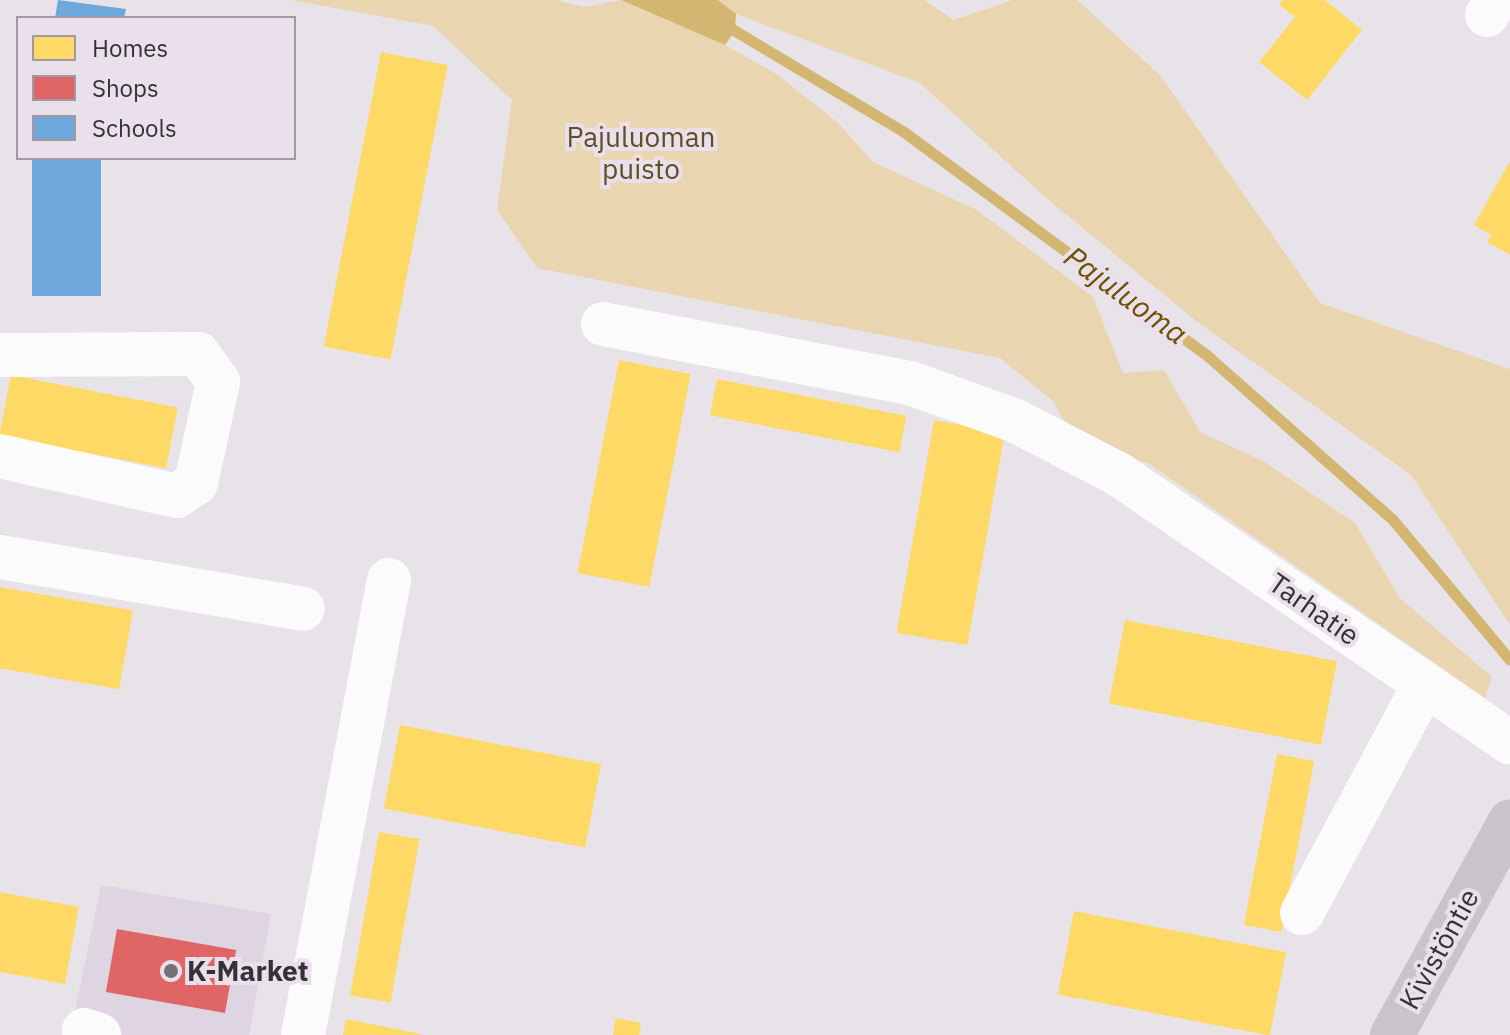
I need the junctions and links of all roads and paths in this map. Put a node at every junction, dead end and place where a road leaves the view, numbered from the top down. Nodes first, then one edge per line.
1 (603, 324) dead end
2 (0, 355) edge
3 (0, 456) edge
4 (0, 557) edge
5 (389, 580) dead end
6 (303, 609) dead end
7 (1424, 685) junction
8 (1510, 742) edge
9 (1510, 821) edge
10 (1302, 913) dead end
11 (303, 1035) edge
12 (1392, 1035) edge

1 - 7 street, Tarhatie
2 - 3 street
4 - 6 street
5 - 11 street
7 - 8 street, Tarhatie
7 - 10 street
9 - 12 main road, Kivistöntie

